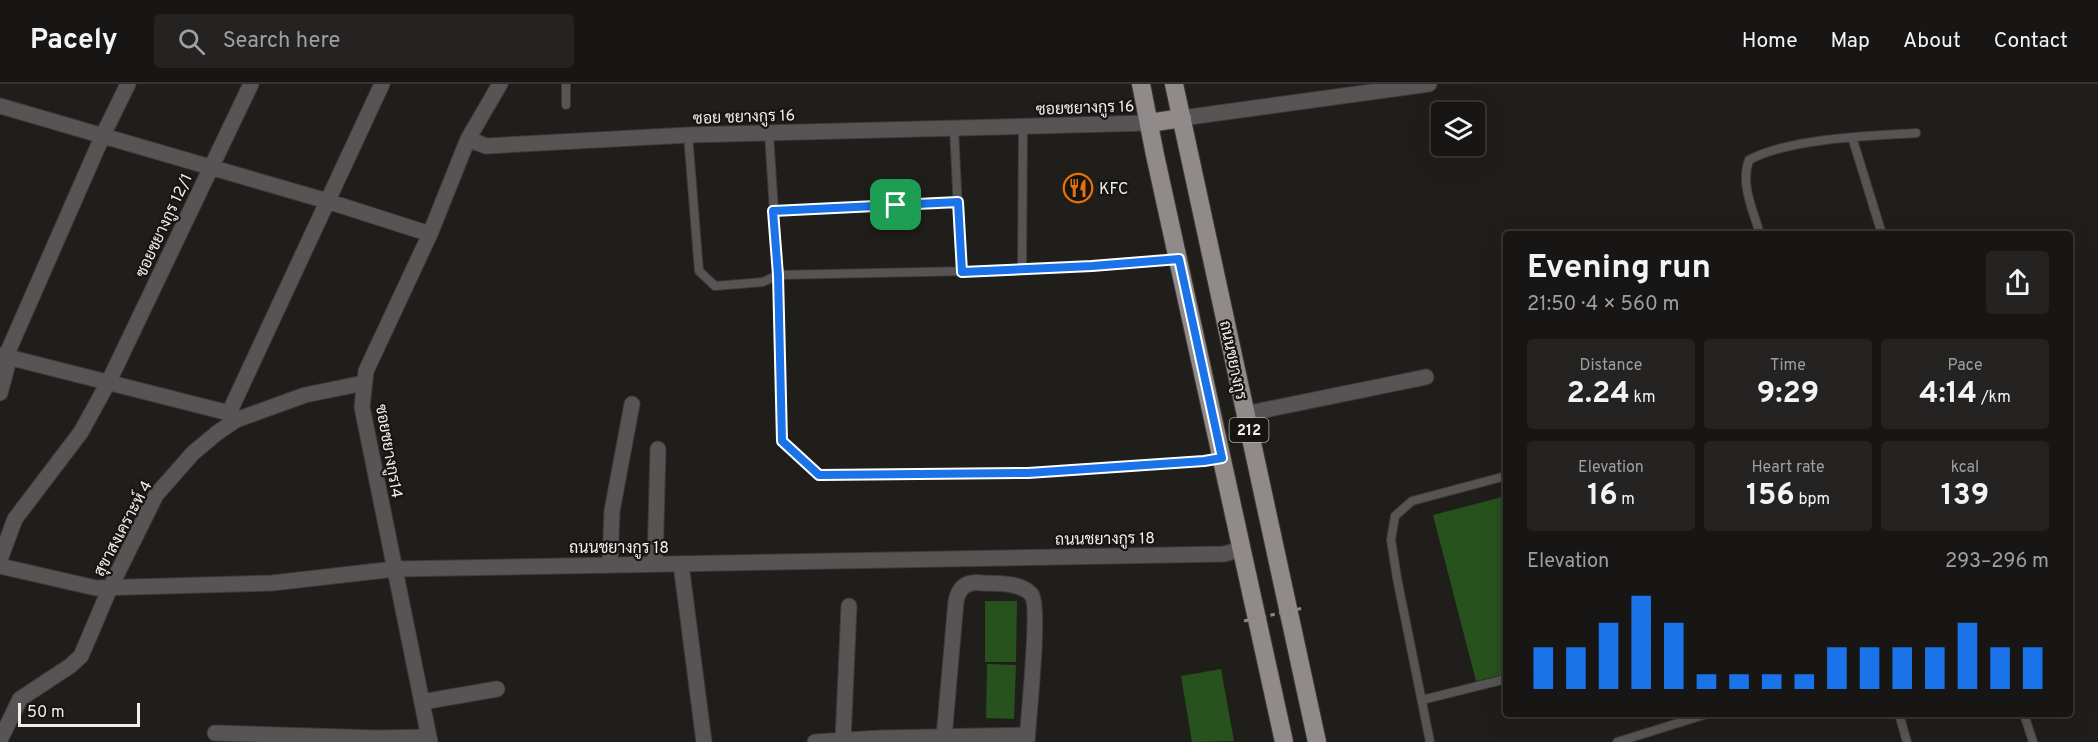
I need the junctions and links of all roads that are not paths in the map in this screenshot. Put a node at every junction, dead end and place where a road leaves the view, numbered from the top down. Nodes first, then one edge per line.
1 (128, 84) edge
2 (251, 84) edge
3 (382, 84) edge
4 (500, 84) edge
5 (566, 84) edge
6 (1141, 84) edge
7 (1174, 84) edge
8 (1429, 84) edge
9 (566, 105) dead end
10 (0, 106) edge
11 (1182, 118) junction
12 (1149, 123) junction
13 (1023, 127) junction
14 (954, 128) junction
15 (769, 133) junction
16 (1916, 133) dead end
17 (103, 135) junction
18 (688, 135) junction
19 (1852, 137) junction
20 (468, 139) junction
21 (211, 167) junction
22 (327, 201) junction
23 (958, 202) junction
24 (773, 211) junction
25 (1760, 231) edge
26 (1881, 231) edge
27 (430, 234) junction
28 (1179, 259) junction
29 (1022, 270) junction
30 (962, 272) junction
31 (778, 275) junction
32 (3, 356) edge
33 (1426, 377) dead end
34 (109, 381) junction
35 (364, 383) junction
36 (0, 393) edge
37 (632, 404) dead end
38 (1245, 414) junction
39 (658, 449) dead end
40 (1222, 458) junction
41 (1503, 477) edge
42 (1242, 549) junction
43 (0, 559) edge
44 (610, 564) junction
45 (655, 564) junction
46 (681, 564) junction
47 (0, 566) edge
48 (395, 569) junction
49 (110, 588) junction
50 (849, 606) dead end
51 (1503, 680) edge
52 (497, 689) dead end
53 (1422, 700) junction
54 (422, 702) junction
55 (1697, 717) edge
56 (1900, 717) edge
57 (2025, 717) edge
58 (215, 733) dead end
59 (944, 737) junction
60 (288, 739) edge
61 (429, 739) edge
62 (1027, 739) edge
63 (0, 740) edge
64 (843, 740) junction
65 (704, 742) edge
66 (815, 742) edge
67 (1284, 742) edge
68 (1317, 742) edge
69 (1430, 742) edge
70 (1617, 742) edge
71 (1907, 742) edge
72 (2033, 742) edge

1 - 17 street
2 - 21 street, ซอยชยางกูร 12/1
3 - 22 street
4 - 20 street, ซอยชยางกูร14
5 - 9 lane
6 - 12 main road, ถนนชยางกูร / 212
7 - 11 main road, ถนนชยางกูร / 212
8 - 11 street
10 - 17 street
11 - 12 main road
11 - 38 main road, ถนนชยางกูร / 212
12 - 13 street, ซอยชยางกูร 16
12 - 28 main road, ถนนชยางกูร / 212
13 - 14 street, ซอย ชยางกูร 16
13 - 29 lane
14 - 15 street, ซอย ชยางกูร 16
14 - 23 lane
15 - 18 street, ซอย ชยางกูร 16
15 - 24 lane
16 - 19 lane
17 - 21 street
17 - 32 street
18 - 20 street, ซอย ชยางกูร 16
18 - 31 lane
19 - 25 lane
19 - 26 lane
20 - 27 street, ซอยชยางกูร14
21 - 22 street
21 - 34 street, ซอยชยางกูร 12/1
22 - 27 street
22 - 34 street
23 - 24 lane
23 - 30 lane
24 - 31 lane
27 - 35 street, ซอยชยางกูร14
28 - 29 lane
28 - 40 main road, ถนนชยางกูร / 212
29 - 30 lane
30 - 31 lane
31 - 40 lane
32 - 34 street
32 - 36 street
33 - 38 street
34 - 43 street, ซอยชยางกูร 12/1
35 - 48 street, ซอยชยางกูร14
35 - 49 street, สุขาสงเคราะห์ 4
37 - 44 street
38 - 68 main road, ถนนชยางกูร / 212
39 - 45 street
40 - 42 main road, ถนนชยางกูร / 212
41 - 53 lane
42 - 46 street, ถนนชยางกูร 18
42 - 67 main road, ถนนชยางกูร / 212
44 - 45 street, ถนนชยางกูร 18
44 - 48 street, ถนนชยางกูร 18
45 - 46 street, ถนนชยางกูร 18
46 - 65 street
47 - 49 street, ถนนชยางกูร 18
48 - 49 street, ถนนชยางกูร 18
48 - 54 street, ซอยชยางกูร14
49 - 63 street, สุขาสงเคราะห์ 4
50 - 64 street
51 - 53 lane
52 - 54 street
53 - 69 lane
54 - 61 street, ซอยชยางกูร14
55 - 70 lane
56 - 71 lane
57 - 72 lane
58 - 60 street
59 - 62 street
59 - 62 street
59 - 64 street
60 - 61 street
64 - 66 street

